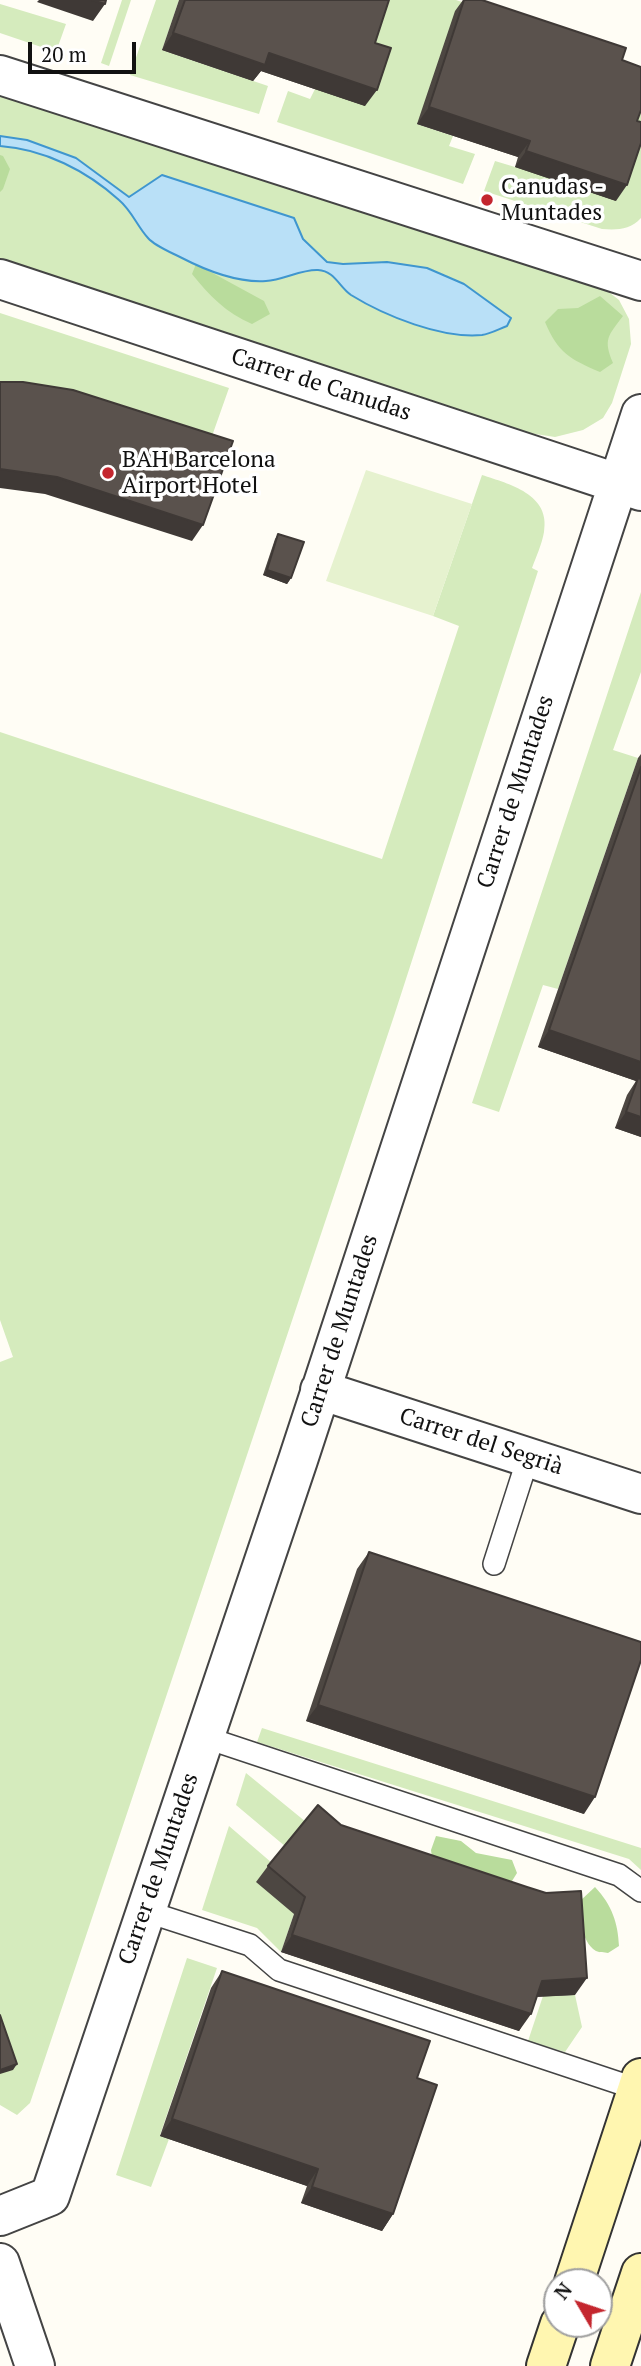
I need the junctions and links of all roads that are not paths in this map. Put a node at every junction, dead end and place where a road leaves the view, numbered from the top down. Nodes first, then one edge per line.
1 (0, 75) edge
2 (0, 279) edge
3 (641, 281) edge
4 (641, 414) edge
5 (629, 487) edge
6 (320, 1390) junction
7 (528, 1458) junction
8 (641, 1494) edge
9 (494, 1563) dead end
10 (204, 1738) junction
11 (641, 1891) edge
12 (145, 1911) junction
13 (639, 2083) edge
14 (0, 2216) edge
15 (0, 2263) edge
16 (579, 2268) edge
17 (641, 2273) edge
18 (555, 2338) edge
19 (36, 2366) edge
20 (546, 2366) edge
21 (610, 2366) edge

1 - 3 street
2 - 5 street, Carrer de Canudas
4 - 5 street, Carrer de Muntades
5 - 6 street, Carrer de Muntades
6 - 7 street, Carrer del Segrià
6 - 10 street, Carrer de Muntades
7 - 8 street, Carrer del Segrià
7 - 9 lane
10 - 11 lane
10 - 12 street, Carrer de Muntades
12 - 13 lane
12 - 14 street, Carrer de Muntades
13 - 16 main road
15 - 19 street
17 - 21 main road
18 - 20 main road

